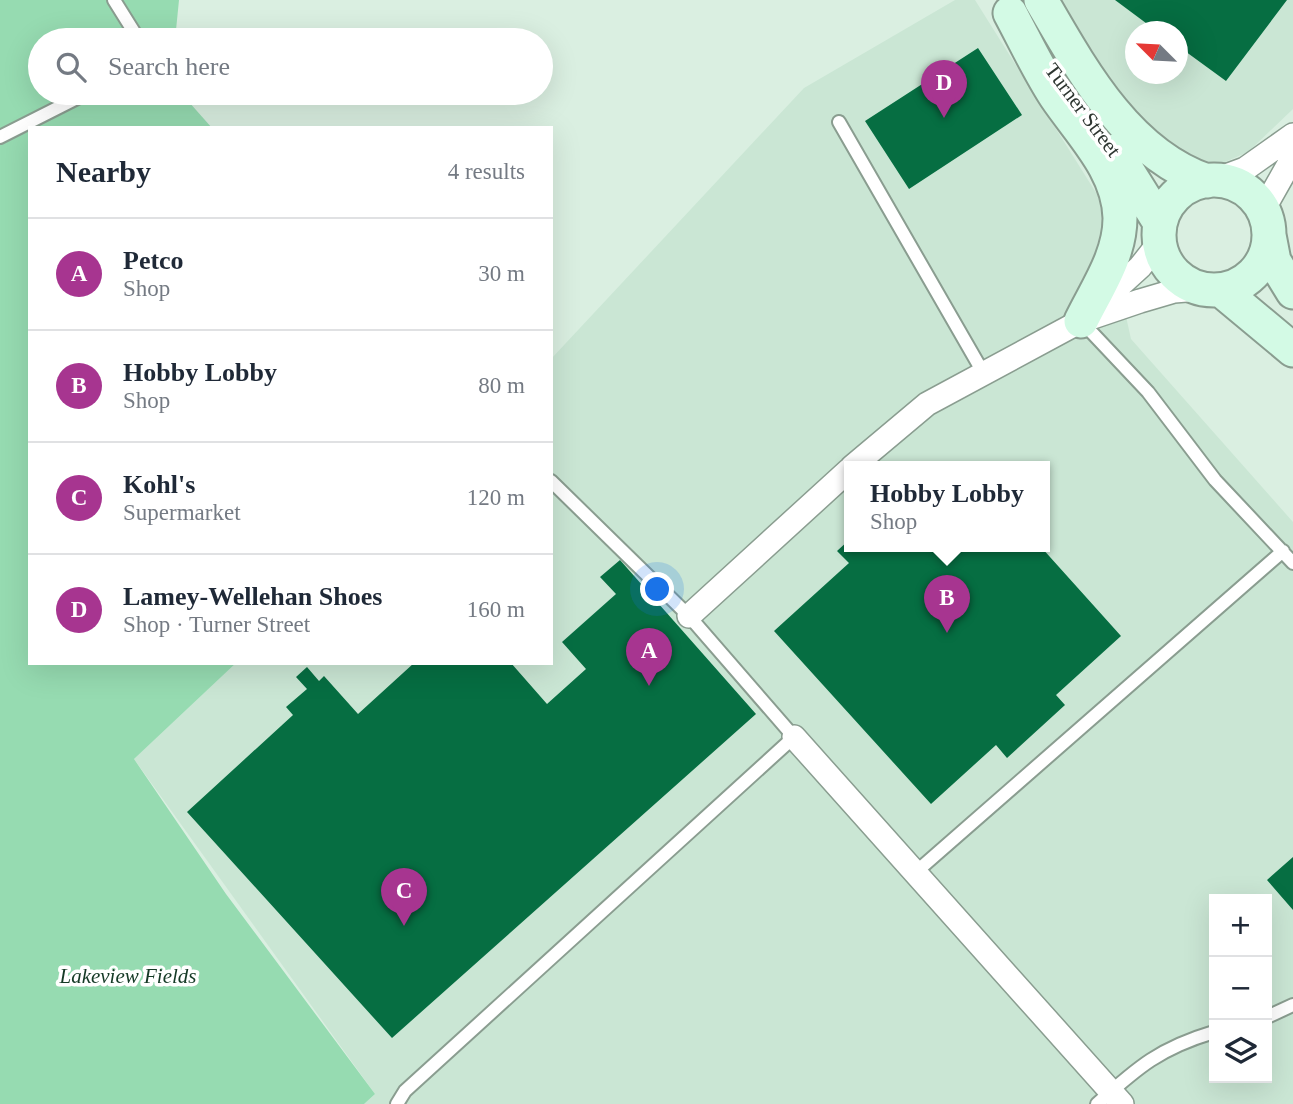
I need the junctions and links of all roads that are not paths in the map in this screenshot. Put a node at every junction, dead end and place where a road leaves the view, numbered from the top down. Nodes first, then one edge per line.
1 (114, 0) edge
2 (1041, 0) edge
3 (1006, 7) edge
4 (132, 28) edge
5 (63, 105) edge
6 (839, 122) dead end
7 (1293, 135) edge
8 (0, 136) edge
9 (1293, 157) edge
10 (1211, 180) junction
11 (1266, 222) junction
12 (1159, 233) junction
13 (1210, 290) junction
14 (1293, 292) edge
15 (1081, 321) junction
16 (1293, 350) edge
17 (984, 374) junction
18 (859, 461) edge
19 (844, 474) edge
20 (553, 483) edge
21 (1283, 551) junction
22 (1293, 563) edge
23 (689, 616) junction
24 (794, 737) junction
25 (916, 872) junction
26 (1293, 1006) edge
27 (1272, 1015) edge
28 (1209, 1033) edge
29 (1110, 1099) edge
30 (397, 1104) edge
31 (1131, 1104) edge

1 - 4 lane
2 - 10 main road, Turner Street
3 - 12 main road, Turner Street
3 - 15 main road
5 - 8 lane
6 - 17 lane
7 - 10 street
9 - 11 street
10 - 11 main road, Turner Street
10 - 12 main road
11 - 13 main road
11 - 14 main road
12 - 13 main road, Turner Street
12 - 15 street
13 - 15 street
13 - 16 main road, Turner Street
15 - 17 street
15 - 21 lane
17 - 18 street
19 - 23 street
20 - 23 lane
21 - 22 lane
21 - 25 lane
23 - 24 lane
24 - 25 street
24 - 30 lane
25 - 29 street
26 - 27 lane
28 - 29 lane
29 - 31 street

